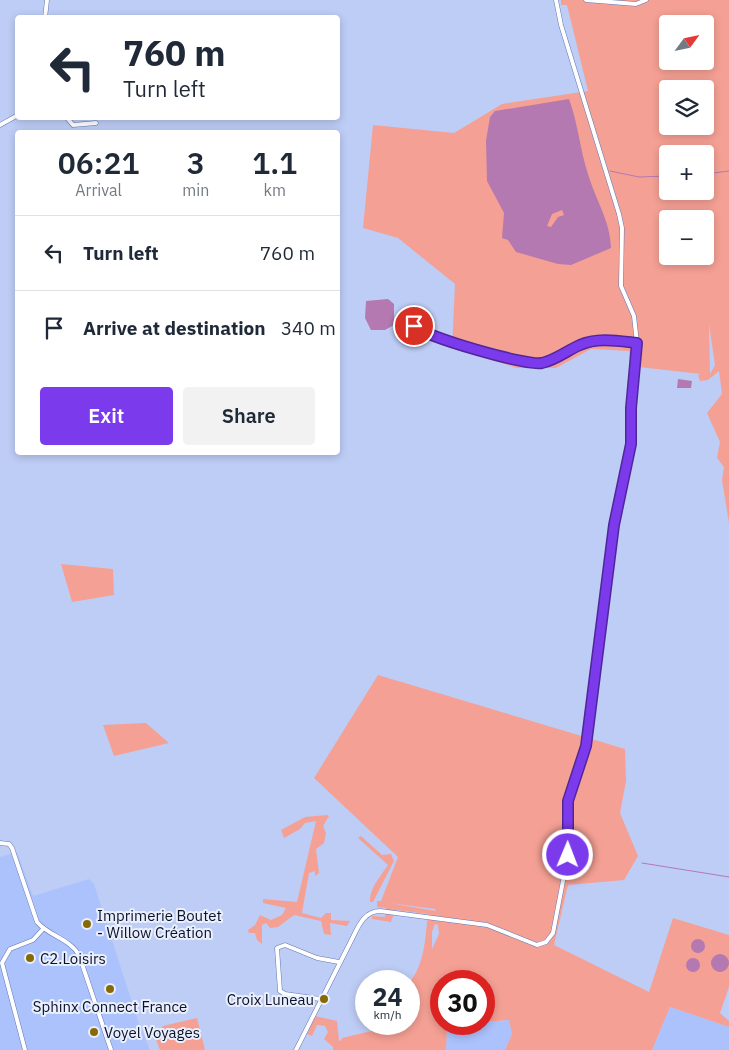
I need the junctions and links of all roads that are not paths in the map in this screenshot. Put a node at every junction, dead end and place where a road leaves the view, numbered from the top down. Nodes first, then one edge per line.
1 (47, 0) edge
2 (556, 0) edge
3 (586, 0) edge
4 (646, 0) edge
5 (45, 15) edge
6 (15, 118) edge
7 (68, 120) edge
8 (96, 123) dead end
9 (0, 125) edge
10 (411, 316) dead end
11 (637, 343) junction
12 (0, 843) edge
13 (43, 929) junction
14 (339, 962) junction
15 (320, 999) junction
16 (25, 1050) edge
17 (111, 1050) edge
18 (296, 1050) edge

1 - 5 street
2 - 11 street
3 - 4 street
6 - 9 street
7 - 8 street
10 - 11 street
11 - 14 street
12 - 13 street
13 - 16 street
13 - 17 street
14 - 15 street
14 - 15 street
15 - 18 street

